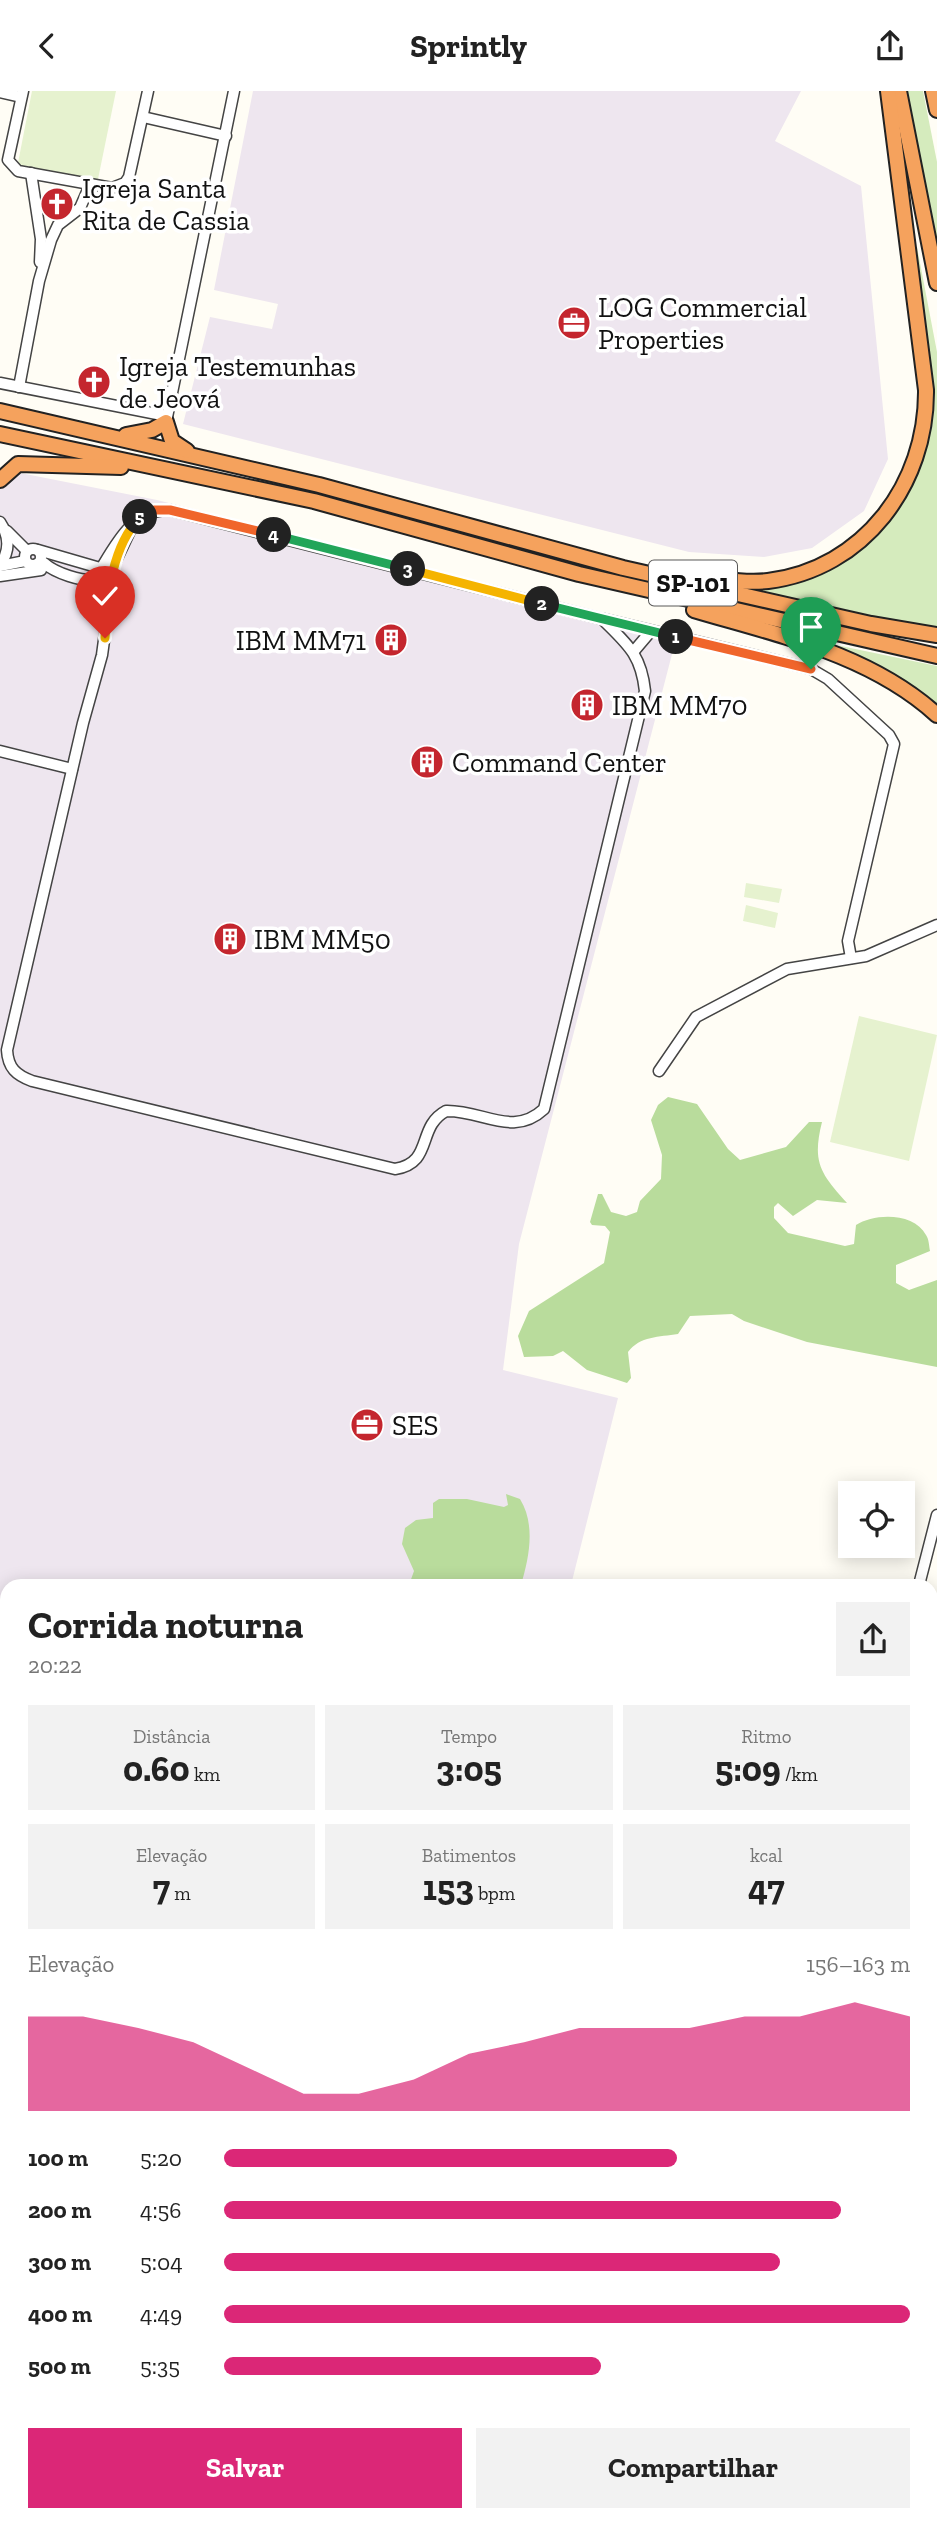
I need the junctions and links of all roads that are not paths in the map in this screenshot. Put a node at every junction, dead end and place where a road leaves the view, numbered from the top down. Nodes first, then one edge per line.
1 (148, 91) edge
2 (234, 91) edge
3 (888, 91) edge
4 (899, 91) edge
5 (933, 91) edge
6 (0, 92) edge
7 (22, 94) edge
8 (937, 110) edge
9 (143, 117) junction
10 (226, 136) junction
11 (31, 173) junction
12 (90, 185) junction
13 (39, 219) junction
14 (58, 225) junction
15 (39, 281) junction
16 (937, 283) edge
17 (0, 383) edge
18 (19, 387) junction
19 (0, 411) edge
20 (167, 419) junction
21 (0, 434) edge
22 (117, 436) junction
23 (199, 456) junction
24 (183, 472) junction
25 (0, 480) edge
26 (2, 525) edge
27 (30, 554) junction
28 (0, 566) edge
29 (623, 568) junction
30 (51, 569) junction
31 (104, 569) junction
32 (579, 574) junction
33 (0, 576) edge
34 (102, 582) junction
35 (602, 619) junction
36 (651, 631) junction
37 (937, 635) edge
38 (634, 651) junction
39 (937, 656) edge
40 (937, 715) edge
41 (0, 751) edge
42 (72, 769) junction
43 (937, 925) edge
44 (851, 958) junction
45 (659, 1071) dead end
46 (937, 1515) edge
47 (921, 1579) edge

1 - 9 street
2 - 10 street
3 - 29 highway
4 - 16 highway
5 - 8 highway
6 - 7 street
7 - 11 street
9 - 10 street
9 - 12 street
10 - 20 street
11 - 12 street
11 - 13 street
12 - 14 street
13 - 14 street
13 - 15 street
14 - 15 street
15 - 18 street
17 - 18 street
18 - 20 street
19 - 22 highway, SP-101
20 - 22 highway
20 - 23 highway
21 - 24 highway, SP-101
22 - 23 highway, SP-101
23 - 29 highway, SP-101
24 - 25 highway
24 - 32 highway, SP-101
26 - 27 street
26 - 28 street
27 - 28 street
27 - 30 street
27 - 31 street
29 - 37 highway, SP-101
30 - 33 street
30 - 34 street
31 - 34 street
31 - 34 street
31 - 35 street
32 - 39 highway, SP-101
32 - 40 highway
34 - 42 street
35 - 36 street
35 - 38 street
36 - 38 street
36 - 44 street
38 - 42 street
41 - 42 street
43 - 44 street
44 - 45 street
46 - 47 street

